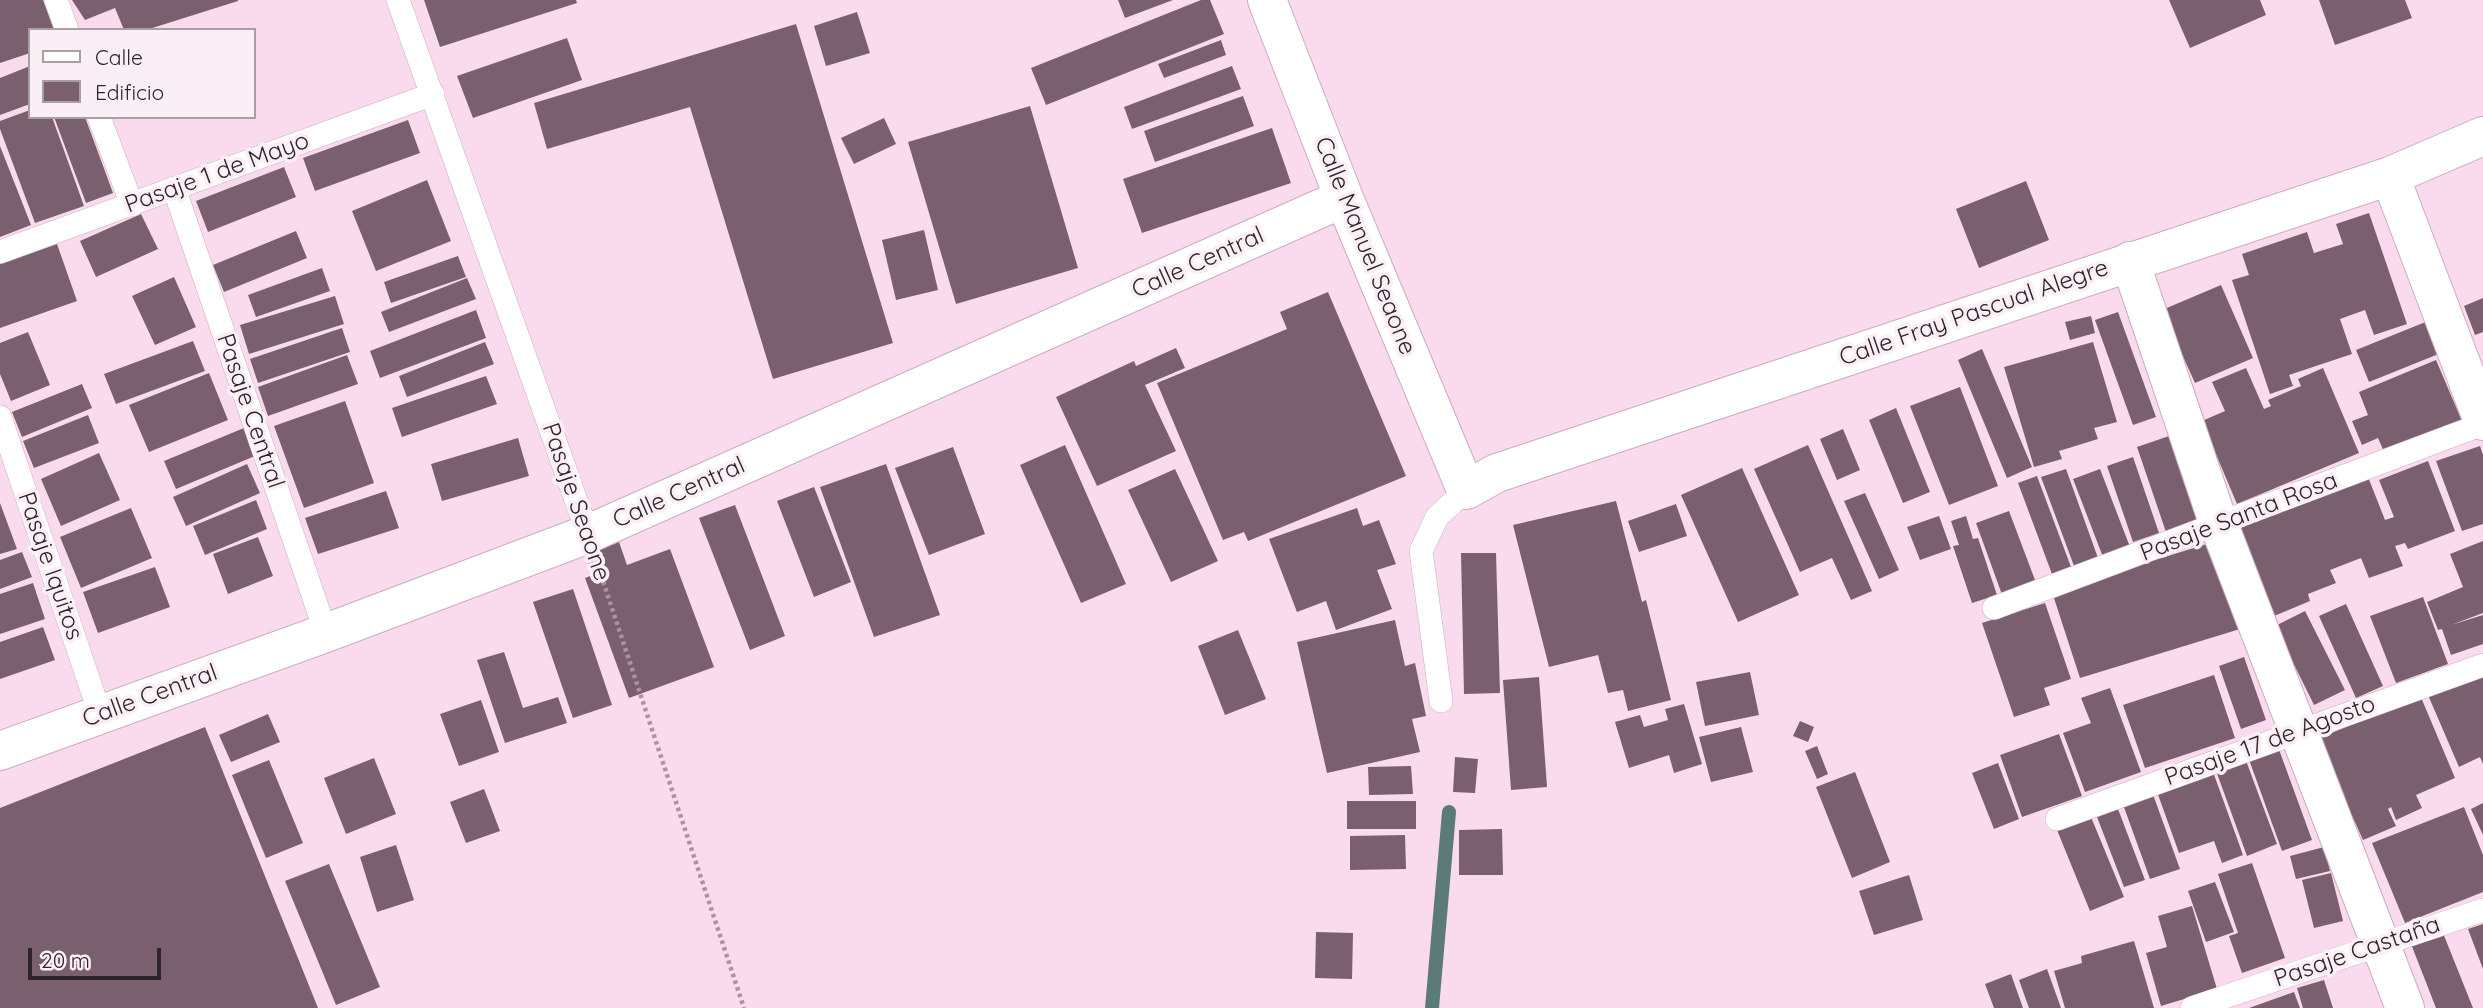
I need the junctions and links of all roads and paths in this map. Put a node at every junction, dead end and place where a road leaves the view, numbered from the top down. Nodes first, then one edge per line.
1 (56, 0) edge
2 (398, 0) edge
3 (1267, 0) edge
4 (66, 28) edge
5 (433, 94) junction
6 (100, 119) edge
7 (2483, 136) edge
8 (2390, 176) junction
9 (174, 188) junction
10 (1344, 198) junction
11 (132, 205) junction
12 (0, 252) edge
13 (2130, 261) junction
14 (0, 417) edge
15 (2483, 422) edge
16 (1466, 490) junction
17 (2220, 524) junction
18 (588, 534) junction
19 (1994, 608) dead end
20 (326, 633) junction
21 (2483, 665) edge
22 (1441, 701) dead end
23 (100, 714) junction
24 (2298, 730) junction
25 (0, 751) edge
26 (2057, 819) dead end
27 (2483, 910) edge
28 (2380, 944) junction
29 (744, 1008) edge
30 (2192, 1008) edge
31 (2405, 1008) edge

1 - 4 lane
2 - 5 lane, Pasaje Seaone
3 - 10 street, Calle Manuel Seaone
5 - 9 lane, Pasaje 1 de Mayo
5 - 18 lane, Pasaje Seaone
6 - 11 lane
7 - 8 street, Calle Fray Pascual Alegre
8 - 13 street, Calle Fray Pascual Alegre
8 - 15 street
9 - 11 lane, Pasaje 1 de Mayo
9 - 20 lane, Pasaje Central
10 - 16 street, Calle Manuel Seaone
10 - 18 street, Calle Central
11 - 12 lane, Pasaje 1 de Mayo
13 - 16 street, Calle Fray Pascual Alegre
13 - 17 street
14 - 23 lane, Pasaje Iquitos
15 - 17 lane, Pasaje Santa Rosa
16 - 22 lane
17 - 19 lane, Pasaje Santa Rosa
17 - 24 street
18 - 20 street, Calle Central
18 - 29 path, Pasaje Seaone
20 - 23 street, Calle Central
21 - 24 lane, Pasaje 17 de Agosto
23 - 25 street, Calle Central
24 - 26 lane, Pasaje 17 de Agosto
24 - 28 street
27 - 28 lane, Pasaje Castaña
28 - 30 lane, Pasaje Castaña
28 - 31 street

